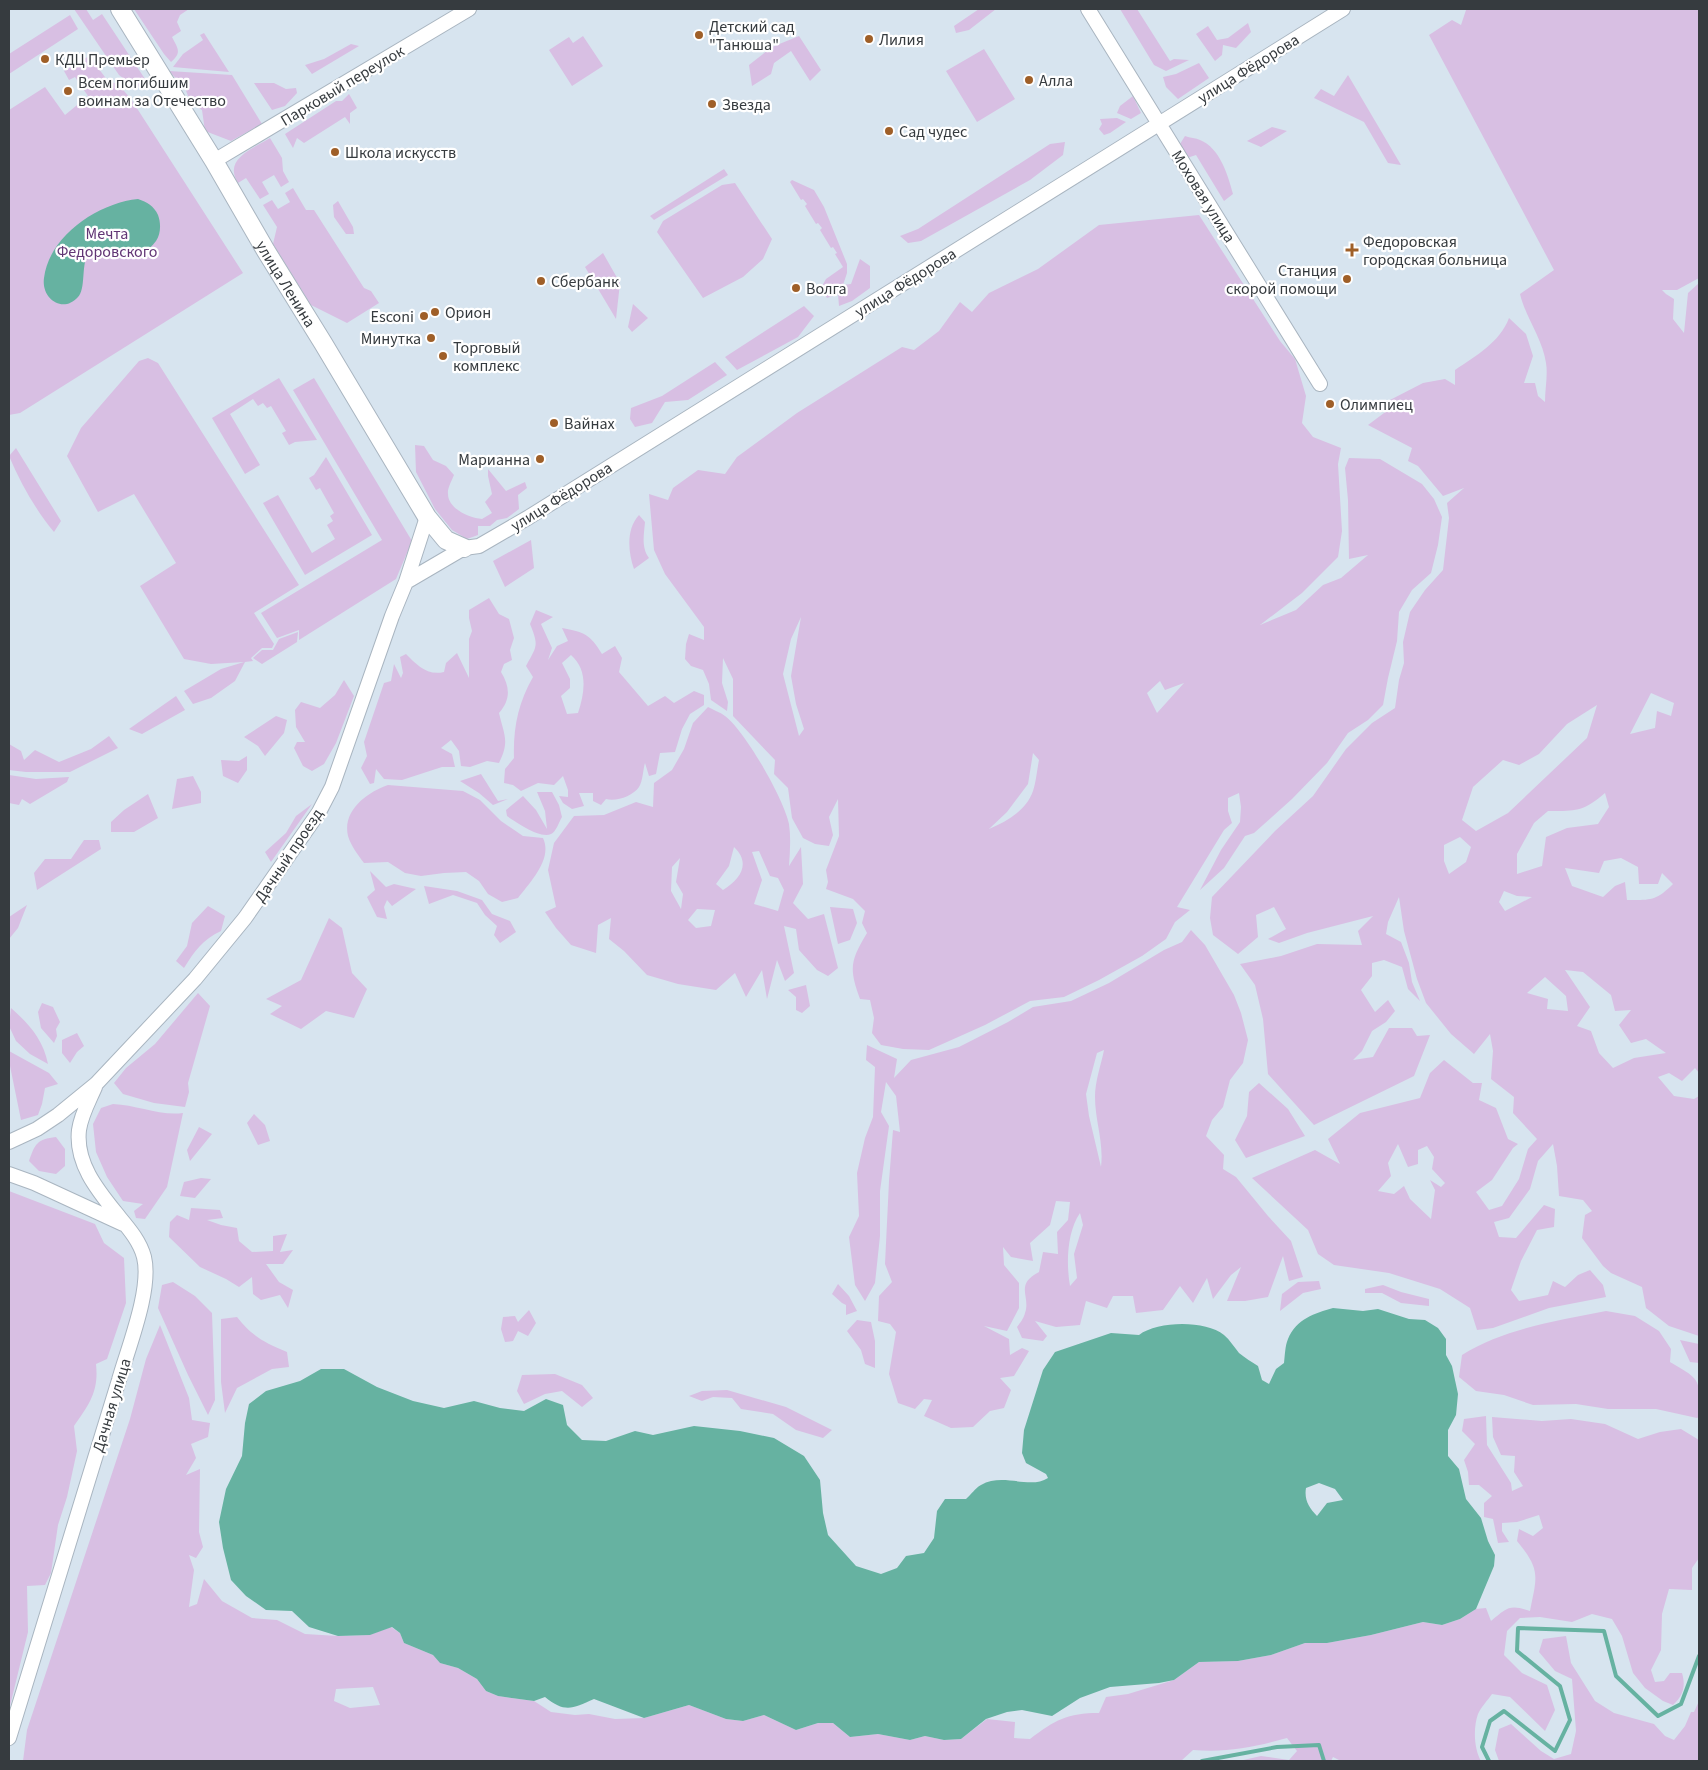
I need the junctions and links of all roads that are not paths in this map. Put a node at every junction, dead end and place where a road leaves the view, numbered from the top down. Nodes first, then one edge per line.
1 (120, 9) edge
2 (469, 9) edge
3 (1088, 9) edge
4 (1342, 9) edge
5 (1158, 124) junction
6 (214, 161) junction
7 (1320, 384) dead end
8 (427, 517) junction
9 (464, 548) junction
10 (406, 582) junction
11 (96, 1084) junction
12 (9, 1142) edge
13 (9, 1174) edge
14 (126, 1225) junction
15 (9, 1738) edge

1 - 6 street, улица Ленина
2 - 6 street, Парковый переулок
3 - 5 street, Моховая улица
4 - 5 street, улица Фёдорова
5 - 7 street, Моховая улица
5 - 9 street, улица Фёдорова
6 - 8 street, улица Ленина
8 - 9 street, улица Ленина
8 - 10 street, Дачный проезд
9 - 10 street, улица Фёдорова
10 - 11 street, Дачный проезд
11 - 12 street
11 - 14 street, Дачная улица
13 - 14 street
14 - 15 street, Дачная улица

